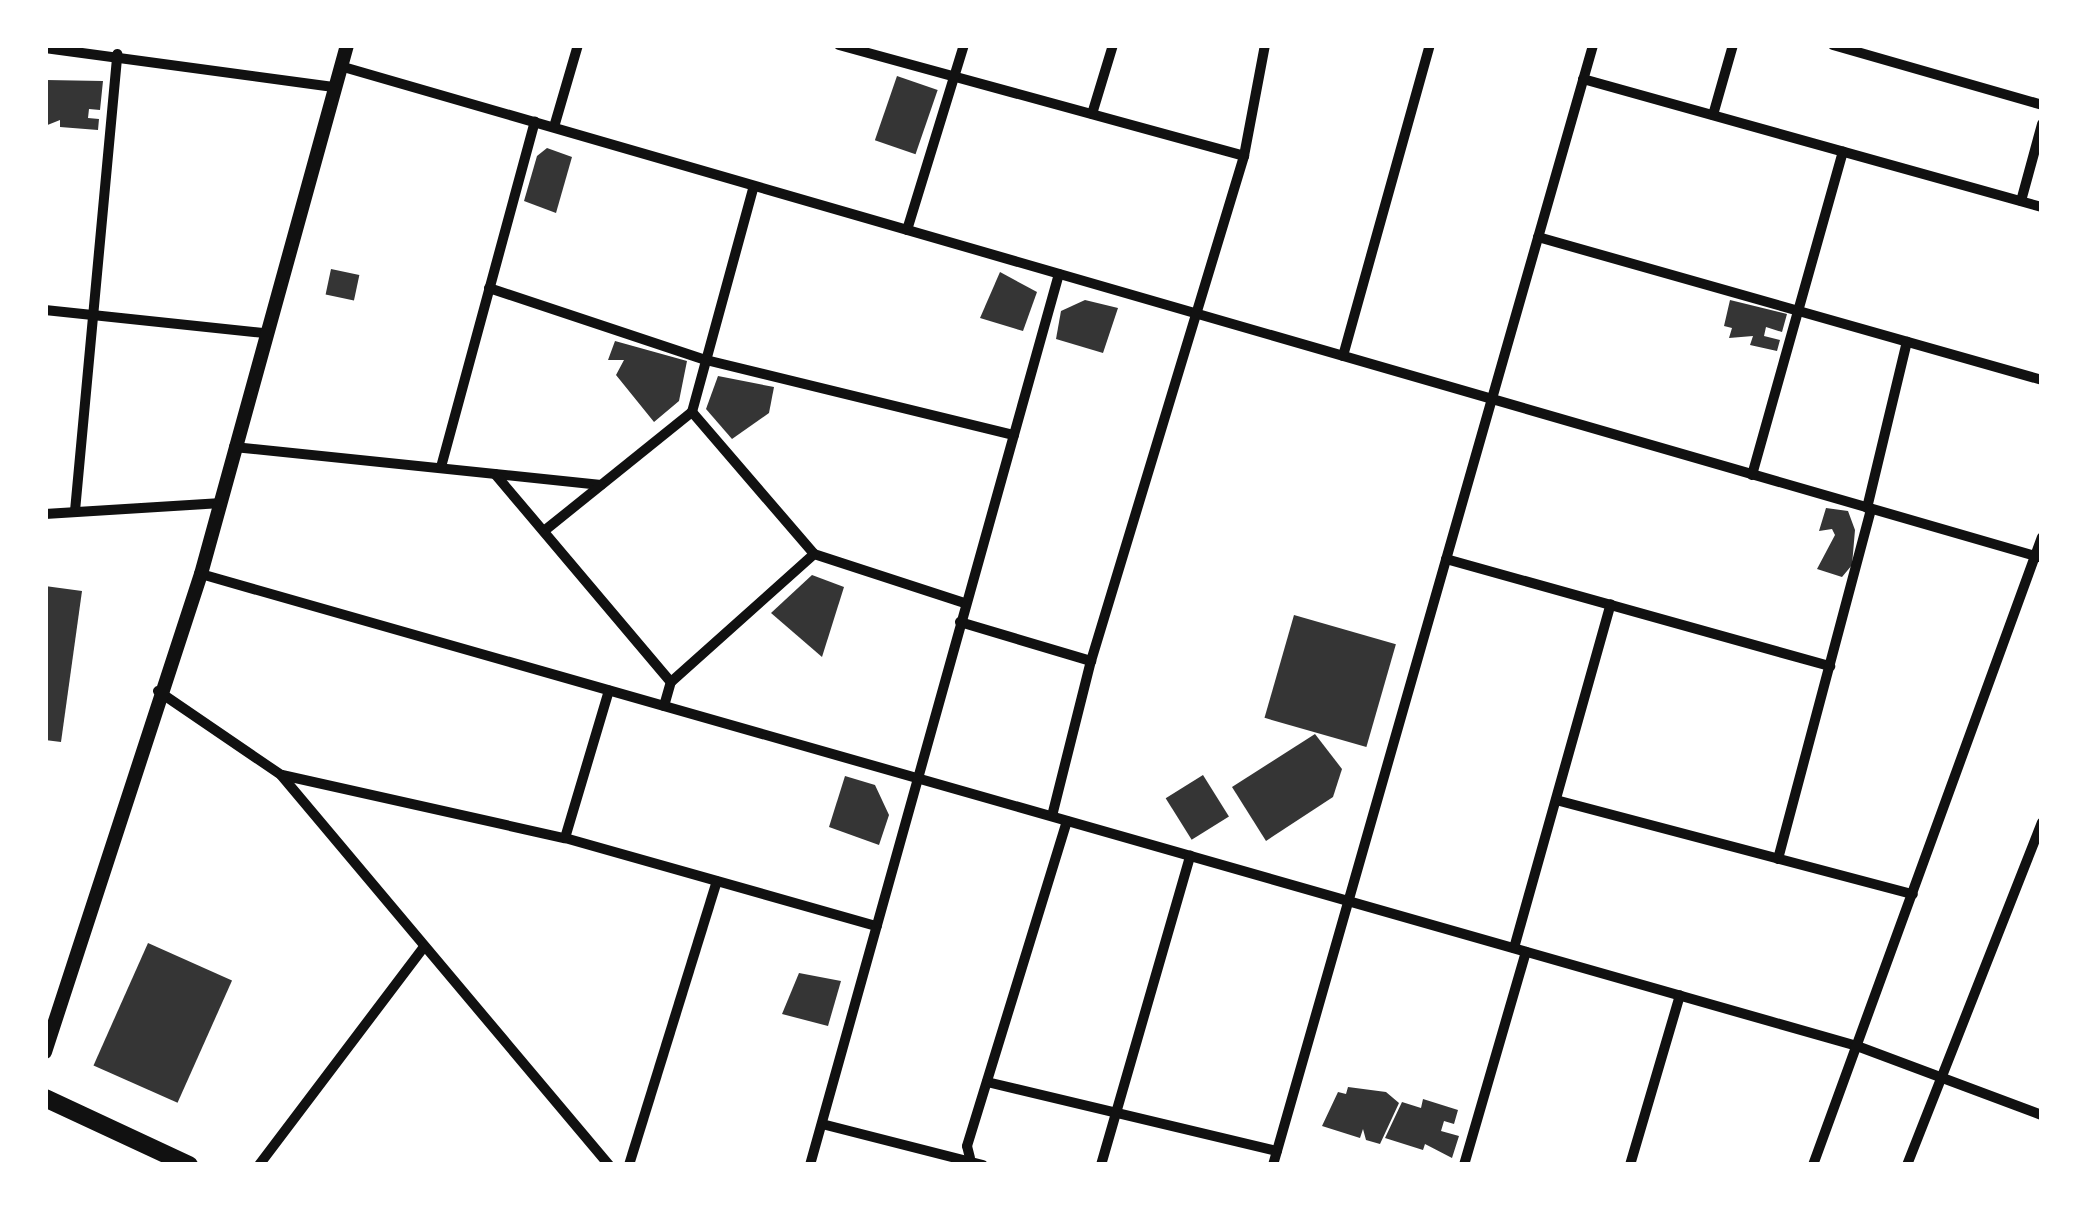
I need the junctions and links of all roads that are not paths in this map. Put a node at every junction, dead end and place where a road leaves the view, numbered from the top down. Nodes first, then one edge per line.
1 (346, 45) edge
2 (578, 45) edge
3 (839, 45) edge
4 (964, 45) edge
5 (1112, 45) edge
6 (1265, 45) edge
7 (1430, 45) edge
8 (1593, 45) edge
9 (1733, 45) edge
10 (1834, 45) edge
11 (45, 48) edge
12 (132, 50) edge
13 (117, 54) junction
14 (340, 66) junction
15 (955, 77) junction
16 (1583, 79) junction
17 (333, 87) junction
18 (2042, 105) edge
19 (1092, 114) junction
20 (1713, 114) junction
21 (535, 122) junction
22 (2042, 124) edge
23 (554, 128) junction
24 (1843, 152) junction
25 (1244, 156) junction
26 (754, 186) junction
27 (2021, 201) junction
28 (2042, 207) edge
29 (907, 230) junction
30 (1538, 237) junction
31 (1059, 274) junction
32 (489, 288) junction
33 (45, 310) edge
34 (1798, 311) junction
35 (1199, 314) junction
36 (93, 315) junction
37 (262, 333) junction
38 (1907, 342) junction
39 (1343, 356) junction
40 (706, 360) junction
41 (2042, 380) edge
42 (1496, 400) junction
43 (692, 412) junction
44 (1014, 435) junction
45 (234, 447) junction
46 (441, 466) junction
47 (495, 474) junction
48 (1752, 474) junction
49 (601, 485) junction
50 (218, 504) junction
51 (1869, 508) junction
52 (75, 511) junction
53 (45, 514) edge
54 (544, 531) junction
55 (2042, 538) edge
56 (814, 554) junction
57 (2039, 557) edge
58 (1446, 559) junction
59 (201, 574) junction
60 (965, 603) junction
61 (1611, 604) junction
62 (960, 622) junction
63 (1091, 662) junction
64 (1830, 666) junction
65 (671, 682) junction
66 (609, 690) junction
67 (158, 691) junction
68 (664, 706) junction
69 (281, 775) junction
70 (918, 778) junction
71 (1556, 800) junction
72 (1052, 816) junction
73 (1066, 821) junction
74 (2042, 824) edge
75 (565, 838) junction
76 (1190, 856) junction
77 (1778, 858) junction
78 (716, 881) junction
79 (1913, 894) junction
80 (1348, 901) junction
81 (877, 926) junction
82 (424, 947) junction
83 (1520, 950) junction
84 (1680, 996) junction
85 (1857, 1046) junction
86 (45, 1052) edge
87 (1942, 1077) junction
88 (987, 1082) junction
89 (45, 1098) edge
90 (2042, 1114) edge
91 (1115, 1118) junction
92 (822, 1124) junction
93 (1277, 1152) junction
94 (970, 1158) junction
95 (188, 1165) edge
96 (259, 1165) edge
97 (609, 1165) edge
98 (629, 1165) edge
99 (810, 1165) edge
100 (983, 1165) edge
101 (1101, 1165) edge
102 (1273, 1165) edge
103 (1464, 1165) edge
104 (1630, 1165) edge
105 (1813, 1165) edge
106 (1907, 1165) edge

1 - 14 street
2 - 23 street
3 - 15 street
4 - 15 street
5 - 19 street
6 - 25 street
7 - 39 street
8 - 16 street
9 - 20 street
10 - 18 street
11 - 13 street
12 - 13 street
12 - 17 street
13 - 36 street
14 - 17 street
14 - 21 street
15 - 19 street
15 - 29 street
16 - 20 street
16 - 30 street
17 - 37 street
19 - 25 street
20 - 24 street
21 - 23 street
21 - 32 street
22 - 27 street
23 - 26 street
24 - 27 street
24 - 34 street
25 - 35 street
26 - 29 street
26 - 40 street
27 - 28 street
29 - 31 street
30 - 34 street
30 - 42 street
31 - 35 street
31 - 44 street
32 - 40 street
32 - 46 street
33 - 36 street
34 - 38 street
34 - 48 street
35 - 39 street
35 - 63 street
36 - 37 street
36 - 52 street
37 - 45 street
38 - 41 street
38 - 51 street
39 - 42 street
40 - 43 street
40 - 44 street
42 - 48 street
42 - 58 street
43 - 49 street
43 - 56 street
44 - 60 street
45 - 46 street
45 - 50 street
46 - 47 street
47 - 49 street
47 - 54 street
48 - 51 street
49 - 54 street
50 - 52 street
50 - 59 street
51 - 57 street
51 - 64 street
52 - 53 street
54 - 65 street
55 - 57 street
56 - 60 street
56 - 65 street
57 - 79 street
58 - 61 street
58 - 80 street
59 - 66 street
59 - 67 street
60 - 62 street
61 - 64 street
61 - 71 street
62 - 63 street
62 - 70 street
63 - 72 street
64 - 77 street
65 - 68 street
66 - 68 street
66 - 75 street
67 - 69 street
67 - 86 street
68 - 70 street
69 - 75 street
69 - 82 street
70 - 72 street
70 - 81 street
71 - 77 street
71 - 83 street
72 - 73 street
73 - 76 street
73 - 88 street
74 - 87 street
75 - 78 street
76 - 80 street
76 - 91 street
77 - 79 street
78 - 81 street
78 - 98 street
79 - 85 street
80 - 83 street
80 - 93 street
81 - 92 street
82 - 96 street
82 - 97 street
83 - 84 street
83 - 103 street
84 - 85 street
84 - 104 street
85 - 87 street
85 - 105 street
87 - 90 street
87 - 106 street
88 - 91 street
88 - 94 street
89 - 95 main road
91 - 93 street
91 - 101 street
92 - 94 street
92 - 99 street
93 - 102 street
94 - 100 street

